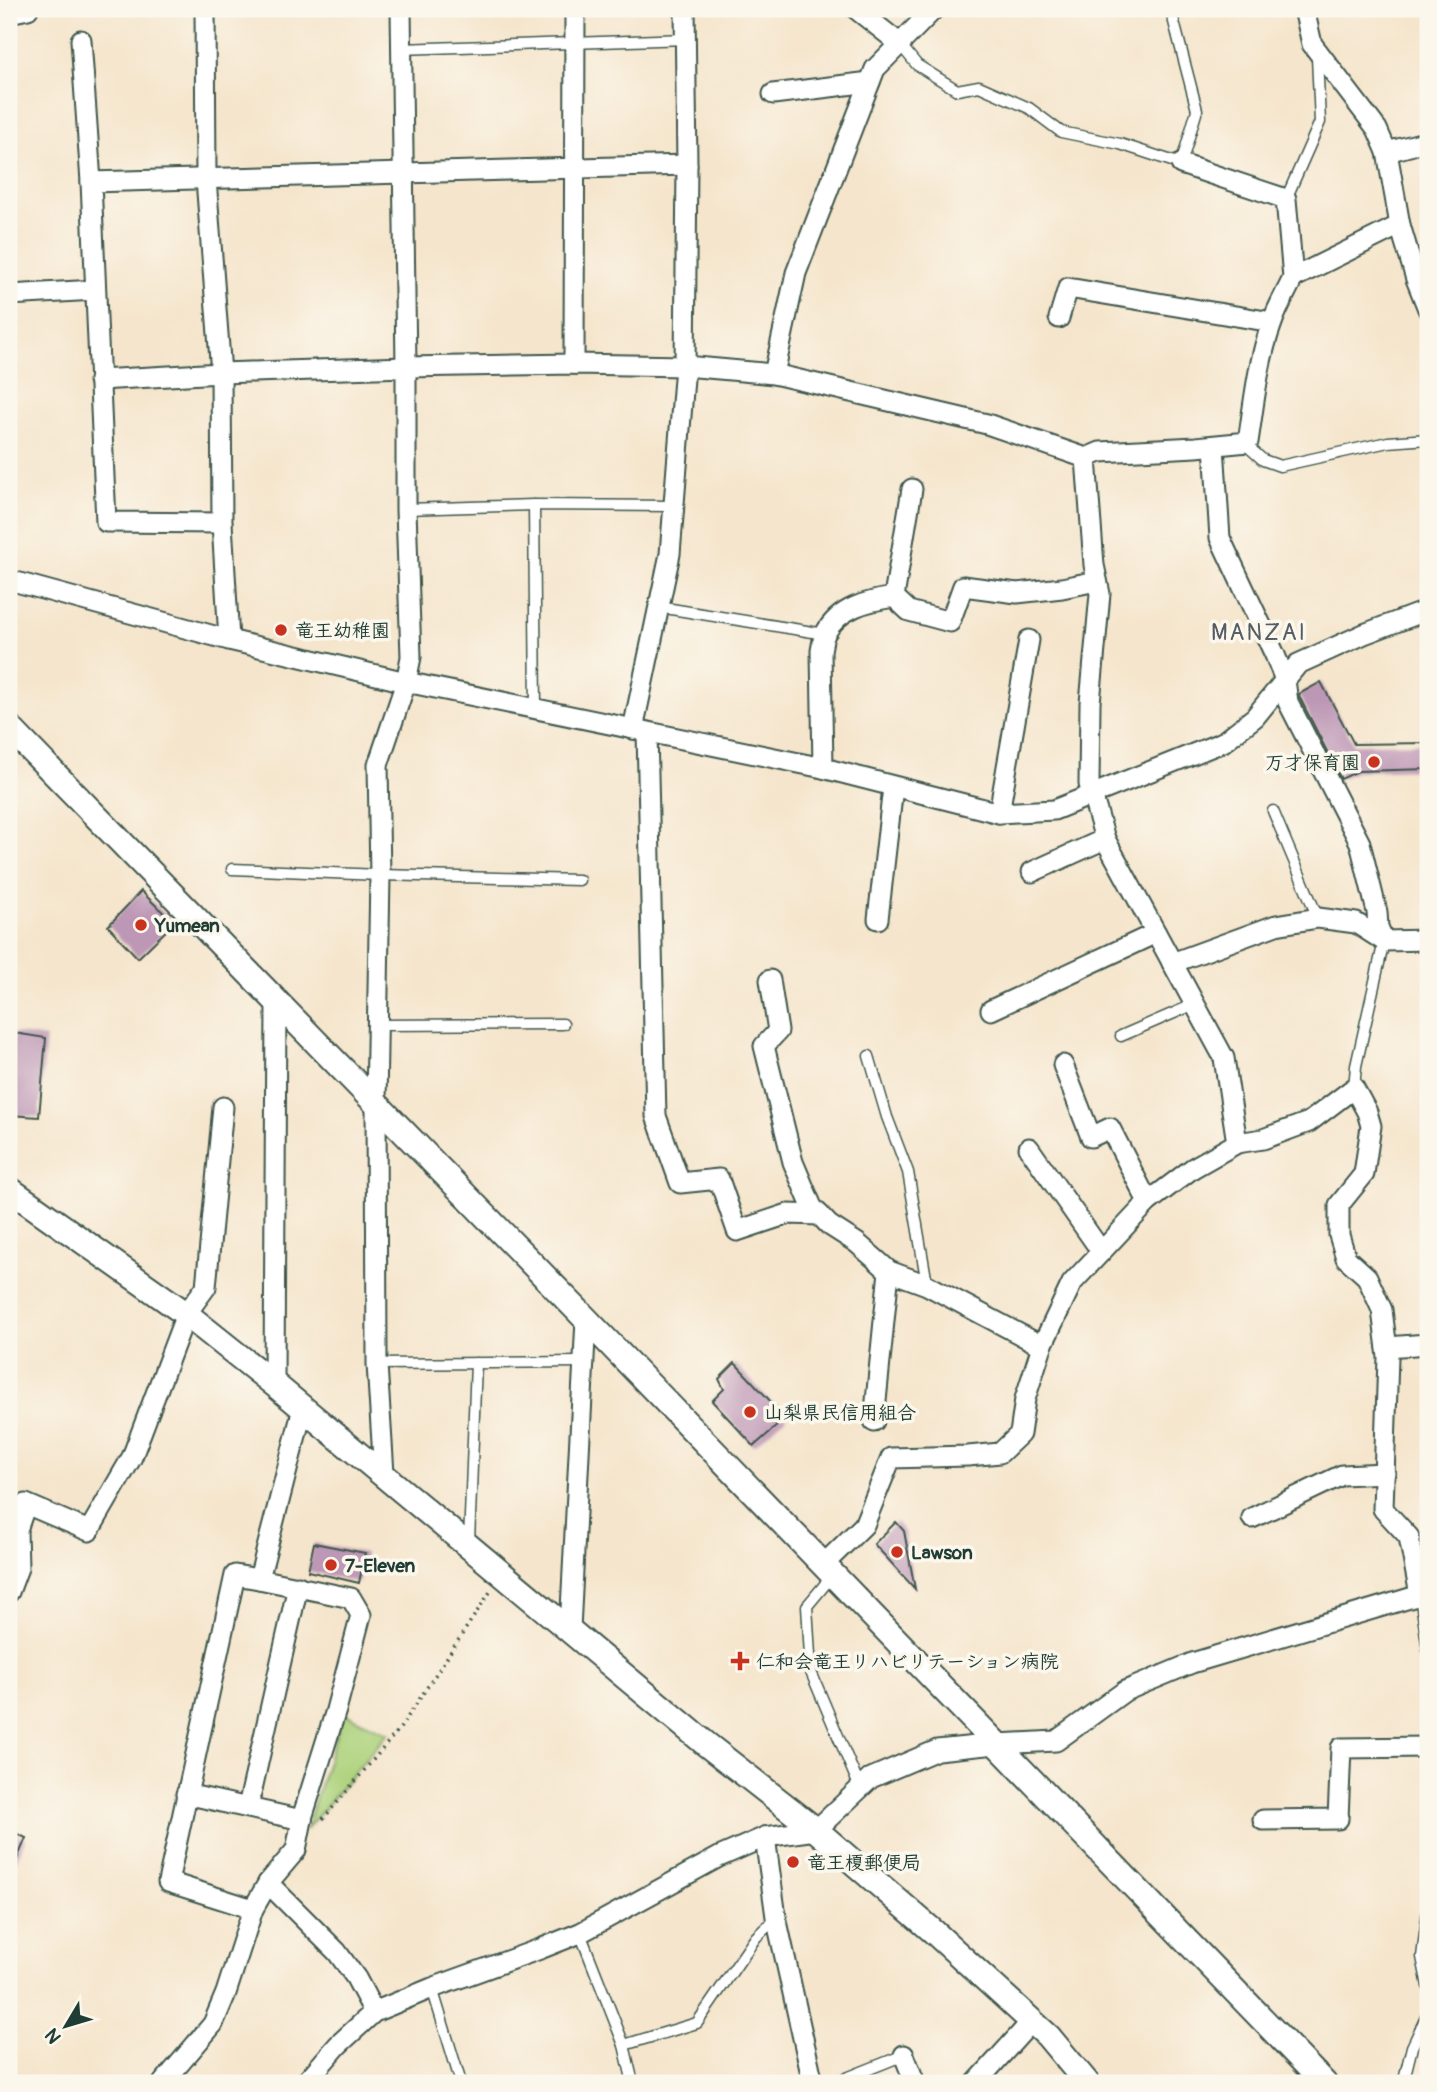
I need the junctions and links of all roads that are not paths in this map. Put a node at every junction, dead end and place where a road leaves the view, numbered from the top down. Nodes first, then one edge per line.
1 (28, 9) edge
2 (205, 9) edge
3 (401, 9) edge
4 (575, 9) edge
5 (685, 9) edge
6 (856, 9) edge
7 (934, 9) edge
8 (1167, 9) edge
9 (1304, 9) edge
10 (9, 13) edge
11 (686, 39) junction
12 (81, 40) dead end
13 (899, 43) junction
14 (574, 44) junction
15 (401, 49) junction
16 (1317, 53) junction
17 (870, 82) junction
18 (773, 94) dead end
19 (1428, 141) edge
20 (1387, 152) junction
21 (1181, 164) junction
22 (687, 165) junction
23 (575, 169) junction
24 (404, 174) junction
25 (206, 179) junction
26 (91, 182) junction
27 (1286, 199) junction
28 (1400, 225) junction
29 (1293, 278) junction
30 (96, 290) junction
31 (9, 295) edge
32 (1428, 309) edge
33 (1059, 318) dead end
34 (1272, 322) junction
35 (574, 364) junction
36 (685, 366) junction
37 (406, 367) junction
38 (222, 373) junction
39 (774, 374) junction
40 (99, 380) junction
41 (1428, 439) edge
42 (1244, 443) junction
43 (1214, 446) junction
44 (1086, 458) junction
45 (912, 489) dead end
46 (534, 505) junction
47 (674, 506) junction
48 (406, 509) junction
49 (222, 523) junction
50 (9, 580) edge
51 (1097, 581) junction
52 (894, 597) junction
53 (659, 607) junction
54 (1428, 610) edge
55 (825, 634) junction
56 (229, 640) junction
57 (1029, 640) dead end
58 (1285, 680) junction
59 (406, 682) junction
60 (536, 709) junction
61 (9, 727) edge
62 (640, 731) junction
63 (823, 768) junction
64 (893, 787) junction
65 (1092, 795) junction
66 (1273, 811) dead end
67 (999, 813) junction
68 (1105, 839) junction
69 (232, 869) dead end
70 (1032, 872) dead end
71 (380, 876) junction
72 (579, 880) dead end
73 (1318, 918) junction
74 (878, 919) dead end
75 (1156, 933) junction
76 (1428, 940) edge
77 (1384, 941) junction
78 (1172, 963) junction
79 (770, 980) dead end
80 (276, 1000) junction
81 (1195, 1004) junction
82 (991, 1010) dead end
83 (563, 1024) dead end
84 (377, 1025) junction
85 (1121, 1036) dead end
86 (869, 1056) dead end
87 (1063, 1065) dead end
88 (1354, 1088) junction
89 (376, 1104) junction
90 (223, 1107) dead end
91 (1237, 1143) junction
92 (1029, 1148) dead end
93 (9, 1189) edge
94 (1148, 1202) junction
95 (820, 1215) junction
96 (1101, 1251) junction
97 (889, 1271) junction
98 (927, 1285) junction
99 (186, 1314) junction
100 (586, 1319) junction
101 (1428, 1344) edge
102 (1042, 1346) junction
103 (1387, 1347) junction
104 (583, 1362) junction
105 (476, 1363) junction
106 (377, 1364) junction
107 (274, 1384) junction
108 (303, 1408) junction
109 (874, 1421) dead end
110 (1385, 1473) junction
111 (384, 1474) junction
112 (1252, 1518) dead end
113 (469, 1546) junction
114 (827, 1571) junction
115 (259, 1579) junction
116 (298, 1586) junction
117 (9, 1592) edge
118 (1420, 1595) junction
119 (570, 1629) junction
120 (1428, 1650) edge
121 (996, 1744) junction
122 (1428, 1746) edge
123 (860, 1788) junction
124 (186, 1794) junction
125 (248, 1807) junction
126 (311, 1821) junction
127 (1263, 1821) dead end
128 (816, 1830) junction
129 (765, 1837) junction
130 (268, 1883) junction
131 (253, 1909) junction
132 (1428, 1909) edge
133 (776, 1917) junction
134 (580, 1933) junction
135 (1428, 1986) edge
136 (432, 1988) junction
137 (374, 2012) junction
138 (1428, 2012) edge
139 (1032, 2021) junction
140 (624, 2045) junction
141 (904, 2055) joint
142 (163, 2083) edge
143 (305, 2083) edge
144 (461, 2083) edge
145 (633, 2083) edge
146 (813, 2083) edge
147 (834, 2083) edge
148 (915, 2083) edge
149 (976, 2083) edge
150 (1087, 2083) edge
151 (1324, 2083) edge
152 (1403, 2083) edge

1 - 10 street
2 - 25 street
3 - 15 street
4 - 14 street
5 - 11 street
6 - 13 street
7 - 13 street
8 - 21 lane
9 - 16 street
11 - 14 lane
11 - 22 street
12 - 26 street
13 - 17 street
13 - 21 lane
14 - 15 lane
14 - 23 street
15 - 24 street
16 - 20 street
16 - 27 lane
17 - 18 street
17 - 39 street
19 - 20 street
20 - 28 street
21 - 27 street
22 - 23 street
22 - 36 street
23 - 24 street
23 - 35 street
24 - 25 street
24 - 37 street
25 - 26 street
25 - 38 street
26 - 30 street
27 - 29 street
28 - 29 street
28 - 32 street
29 - 34 street
30 - 31 street
30 - 40 street
33 - 34 street
34 - 42 street
35 - 36 street
35 - 37 street
36 - 39 street
36 - 47 street
37 - 38 street
37 - 48 street
38 - 40 street
38 - 49 street
39 - 44 street
40 - 49 street
41 - 42 lane
42 - 43 street
43 - 44 street
43 - 58 street
44 - 51 street
45 - 52 street
46 - 47 lane
46 - 48 lane
46 - 60 lane
47 - 53 street
48 - 59 street
49 - 56 street
50 - 56 street
51 - 52 street
51 - 65 street
52 - 55 street
53 - 55 lane
53 - 62 street
54 - 58 street
55 - 63 street
56 - 59 street
57 - 67 street
58 - 65 street
58 - 77 street
59 - 60 street
59 - 71 street
60 - 62 street
61 - 80 street
62 - 63 street
62 - 95 street
63 - 64 street
64 - 67 street
64 - 74 street
65 - 67 street
65 - 68 street
66 - 73 lane
68 - 70 street
68 - 75 street
69 - 71 lane
71 - 72 lane
71 - 84 street
73 - 77 street
73 - 78 street
75 - 78 street
75 - 82 street
76 - 77 street
77 - 88 lane
78 - 81 street
79 - 95 street
80 - 89 street
80 - 107 street
81 - 85 lane
81 - 91 street
83 - 84 lane
84 - 89 street
86 - 98 lane
87 - 94 street
88 - 91 street
88 - 103 street
89 - 100 street
89 - 106 street
90 - 99 street
91 - 94 street
92 - 96 street
93 - 99 street
94 - 96 street
95 - 97 street
96 - 102 street
97 - 98 street
97 - 109 street
98 - 102 street
99 - 107 street
99 - 117 street
100 - 104 street
100 - 114 street
101 - 103 street
102 - 114 street
103 - 110 street
104 - 105 lane
104 - 119 street
105 - 106 lane
105 - 113 lane
106 - 111 street
107 - 108 street
108 - 111 street
108 - 115 street
110 - 112 street
110 - 118 street
111 - 113 street
113 - 119 street
114 - 121 street
114 - 123 lane
115 - 116 street
115 - 124 street
116 - 125 street
116 - 126 street
118 - 120 lane
118 - 121 street
119 - 128 street
121 - 123 street
121 - 151 street
122 - 127 street
123 - 128 street
124 - 125 street
124 - 131 street
125 - 126 street
126 - 130 street
128 - 129 street
128 - 139 street
129 - 133 street
129 - 134 street
130 - 131 street
130 - 137 street
131 - 142 street
132 - 135 lane
133 - 140 lane
133 - 146 street
134 - 136 street
134 - 140 lane
136 - 137 street
136 - 144 lane
137 - 143 street
138 - 152 lane
139 - 149 street
139 - 150 street
140 - 145 lane
141 - 147 lane
141 - 148 street

